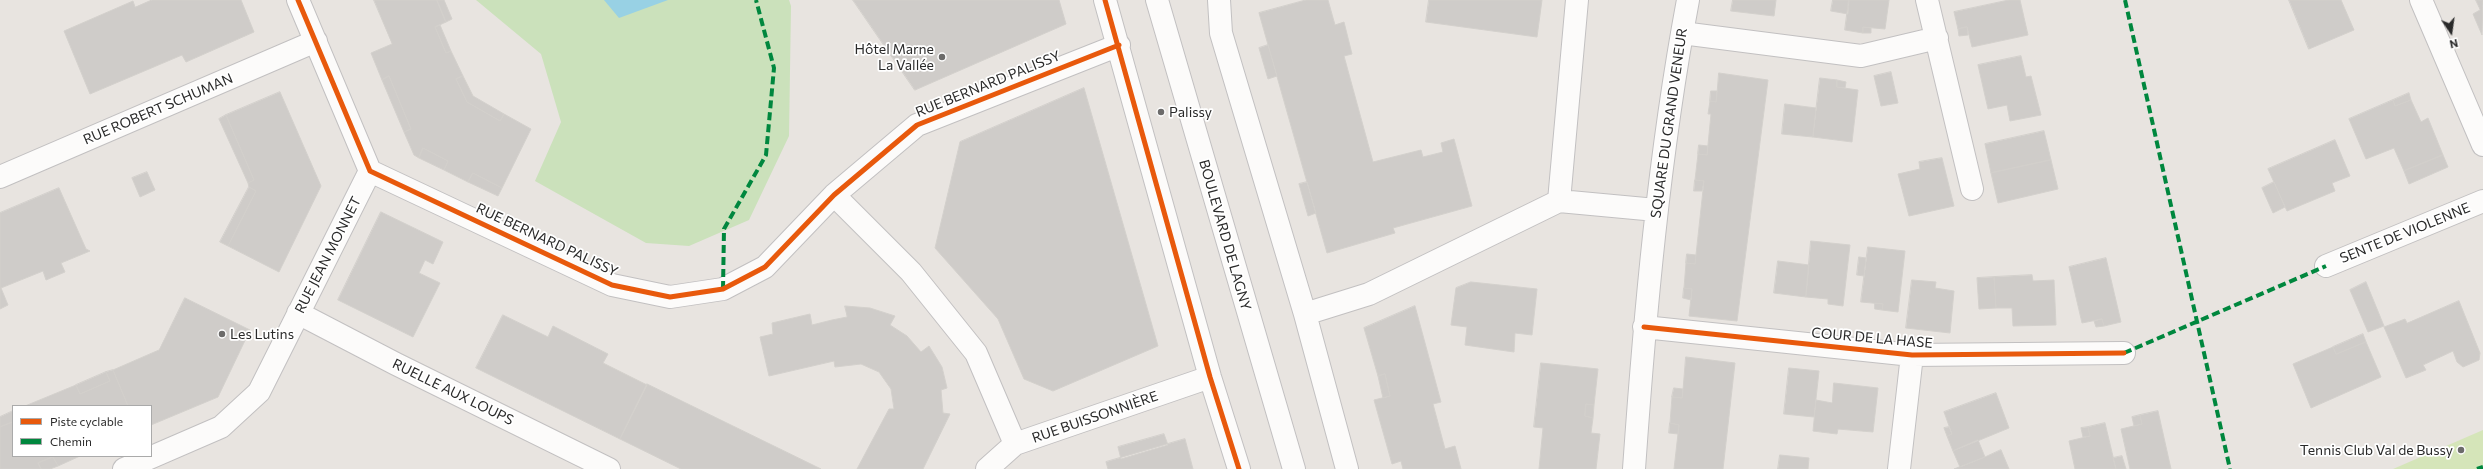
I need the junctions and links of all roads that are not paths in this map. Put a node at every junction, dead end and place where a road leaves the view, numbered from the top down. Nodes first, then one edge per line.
1 (298, 0) edge
2 (1105, 0) edge
3 (1157, 0) edge
4 (1219, 0) edge
5 (1577, 0) edge
6 (1688, 0) edge
7 (1928, 0) edge
8 (2421, 0) edge
9 (1682, 33) junction
10 (1936, 38) junction
11 (316, 41) junction
12 (1118, 45) junction
13 (2483, 145) edge
14 (370, 171) junction
15 (0, 176) edge
16 (1972, 189) dead end
17 (834, 195) junction
18 (1559, 201) junction
19 (2483, 201) edge
20 (1656, 210) junction
21 (2326, 266) dead end
22 (298, 313) junction
23 (1305, 314) junction
24 (1644, 327) junction
25 (2124, 353) dead end
26 (1912, 355) junction
27 (1210, 377) junction
28 (1015, 444) junction
29 (152, 457) edge
30 (152, 457) edge
31 (124, 469) edge
32 (609, 469) edge
33 (987, 469) edge
34 (1239, 469) edge
35 (1294, 469) edge
36 (1347, 469) edge
37 (1634, 469) edge
38 (1899, 469) edge

1 - 11 street
2 - 12 street
3 - 35 street, BOULEVARD DE LAGNY
4 - 23 street
5 - 18 street
6 - 9 street, SQUARE DU GRAND VENEUR
7 - 10 street
8 - 13 street
9 - 10 street
9 - 20 street, SQUARE DU GRAND VENEUR
10 - 16 street
11 - 14 street
11 - 15 street, RUE ROBERT SCHUMAN
12 - 17 street, RUE BERNARD PALISSY
12 - 27 street
14 - 17 street, RUE BERNARD PALISSY
14 - 22 street, RUE JEAN MONNET
17 - 28 street
18 - 20 street
18 - 23 street
19 - 21 street, SENTE DE VIOLENNE
20 - 24 street, SQUARE DU GRAND VENEUR
22 - 30 street, RUE JEAN MONNET
22 - 32 street, RUELLE AUX LOUPS
23 - 36 street
24 - 26 street, COUR DE LA HASE
24 - 37 street, SQUARE DU GRAND VENEUR
25 - 26 street, COUR DE LA HASE
26 - 38 street
27 - 28 street, RUE BUISSONNIÈRE
27 - 34 street
28 - 33 street, RUE BUISSONNIÈRE
29 - 31 street, RUE JEAN MONNET

